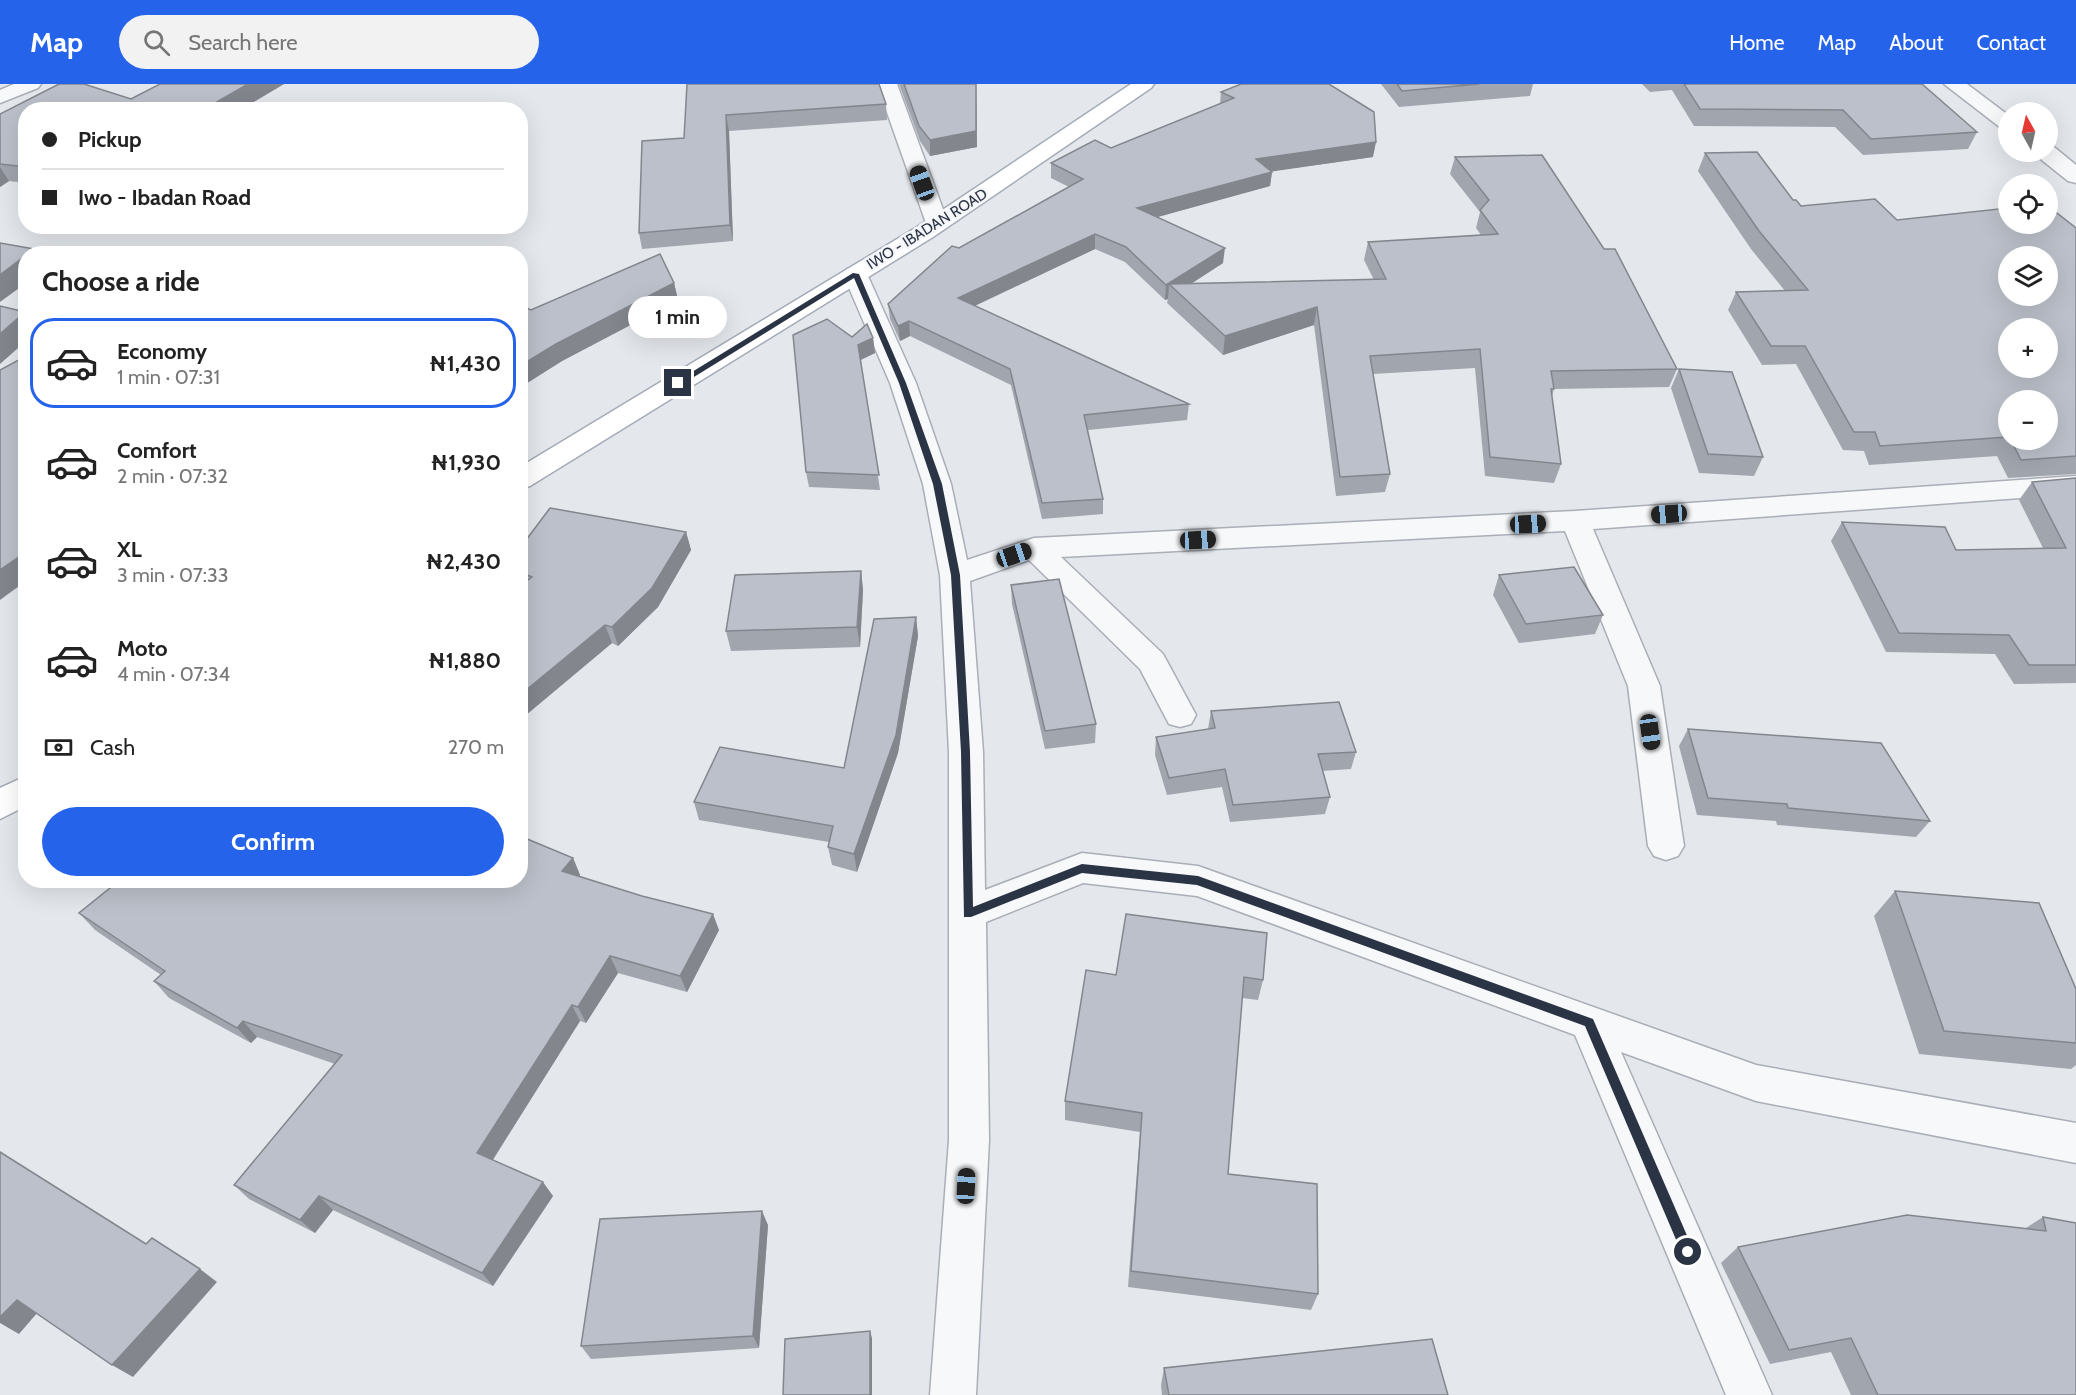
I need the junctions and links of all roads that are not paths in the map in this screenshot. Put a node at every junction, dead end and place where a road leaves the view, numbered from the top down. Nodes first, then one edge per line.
1 (31, 84) edge
2 (887, 84) edge
3 (1144, 84) edge
4 (1954, 84) edge
5 (0, 97) edge
6 (1998, 117) edge
7 (2058, 162) edge
8 (2076, 176) edge
9 (937, 223) junction
10 (855, 274) junction
11 (528, 475) edge
12 (2076, 484) edge
13 (1575, 521) junction
14 (1034, 548) junction
15 (956, 575) junction
16 (1180, 715) dead end
17 (18, 794) edge
18 (0, 805) edge
19 (1666, 846) dead end
20 (968, 914) junction
21 (1589, 1023) junction
22 (2076, 1143) edge
23 (953, 1395) edge
24 (1749, 1395) edge

1 - 5 street
2 - 9 street
3 - 9 main road, IWO - IBADAN ROAD
4 - 6 street
7 - 8 street
9 - 10 main road, IWO - IBADAN ROAD
10 - 11 main road, IWO - IBADAN ROAD
10 - 15 street
12 - 13 street
13 - 14 street
13 - 19 street
14 - 15 street
14 - 16 street
15 - 20 street
17 - 18 main road
20 - 21 street
20 - 23 street
21 - 22 street
21 - 24 street

